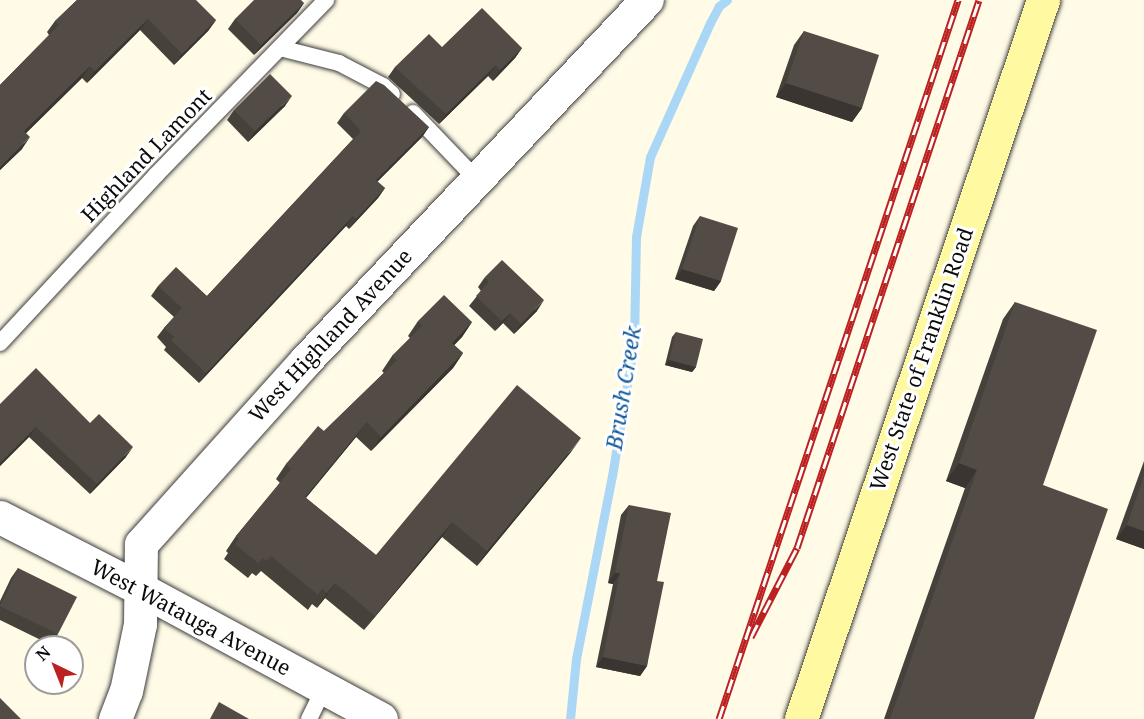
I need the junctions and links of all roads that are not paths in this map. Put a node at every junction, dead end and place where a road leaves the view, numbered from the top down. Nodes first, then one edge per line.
1 (326, 0) edge
2 (647, 0) edge
3 (1043, 0) edge
4 (280, 48) junction
5 (476, 179) junction
6 (0, 343) edge
7 (0, 517) edge
8 (139, 588) junction
9 (324, 688) junction
10 (115, 719) edge
11 (309, 719) edge
12 (381, 719) edge
13 (801, 719) edge

1 - 4 lane, Highland Lamont
2 - 5 street, West Highland Avenue
3 - 13 main road, West State of Franklin Road
4 - 5 lane
4 - 6 lane, Highland Lamont
5 - 8 street, West Highland Avenue
7 - 8 street, West Watauga Avenue
8 - 9 street, West Watauga Avenue
8 - 10 street, West Highland Avenue
9 - 11 lane
9 - 12 street, West Watauga Avenue

